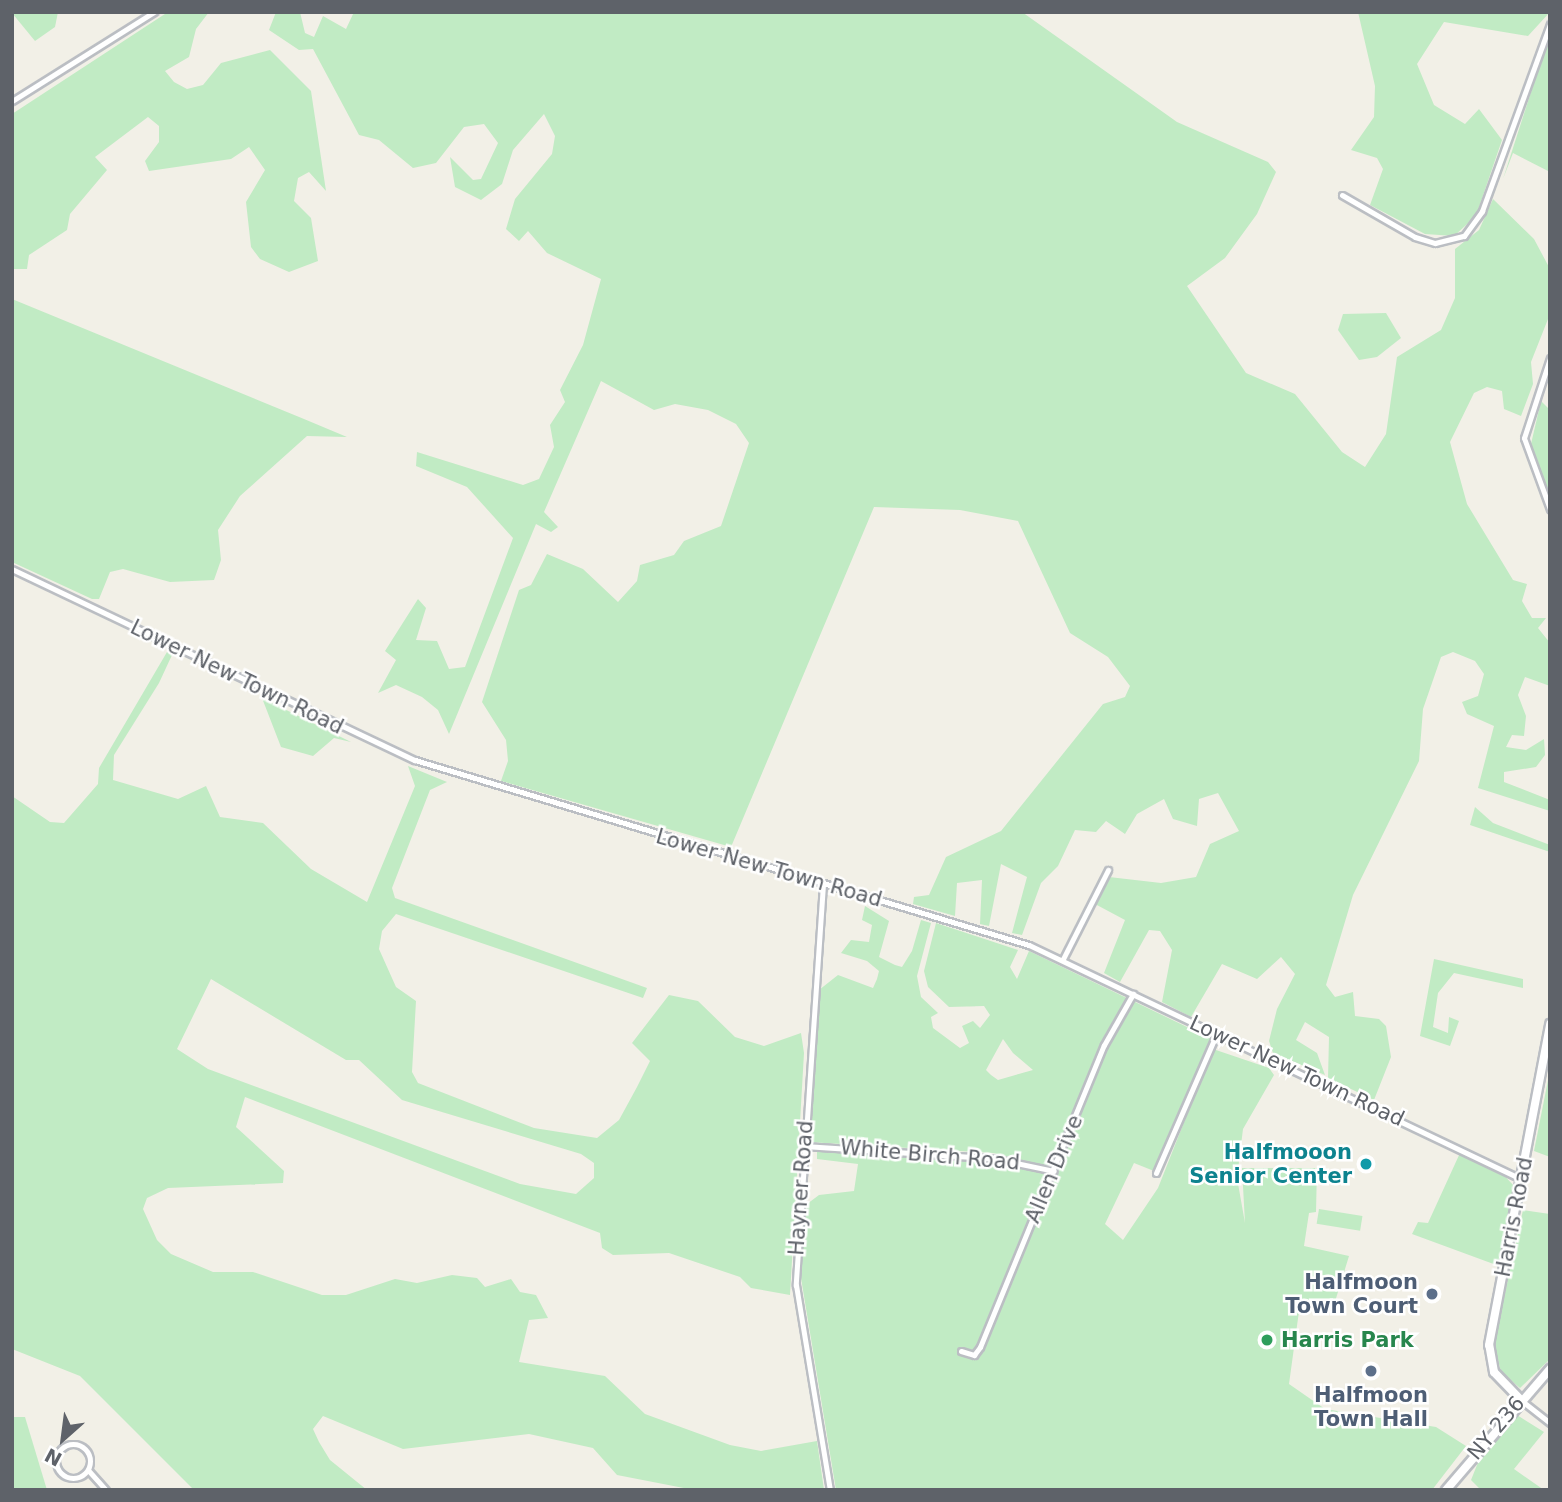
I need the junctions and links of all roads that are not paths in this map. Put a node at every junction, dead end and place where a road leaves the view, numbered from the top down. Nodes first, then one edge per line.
1 (154, 12) edge
2 (1550, 24) edge
3 (12, 101) edge
4 (1342, 195) dead end
5 (1550, 358) edge
6 (1550, 509) edge
7 (12, 569) edge
8 (1108, 870) dead end
9 (823, 884) junction
10 (1063, 960) junction
11 (1133, 994) junction
12 (1550, 1024) edge
13 (1216, 1035) junction
14 (804, 1146) junction
15 (1054, 1171) junction
16 (1156, 1173) dead end
17 (1521, 1179) junction
18 (961, 1351) dead end
19 (1550, 1369) edge
20 (1520, 1399) junction
21 (1550, 1423) edge
22 (88, 1470) junction
23 (106, 1490) edge
24 (830, 1490) edge
25 (1446, 1490) edge

1 - 3 street
2 - 4 street
5 - 6 street
7 - 9 street, Lower New Town Road
8 - 10 street
9 - 10 street, Lower New Town Road
9 - 14 street, Hayner Road
10 - 11 street, Lower New Town Road
11 - 13 street, Lower New Town Road
11 - 15 street, Allen Drive
12 - 17 street, Harris Road
13 - 16 street
13 - 17 street, Lower New Town Road
14 - 15 street, White Birch Road
14 - 24 street, Hayner Road
15 - 18 street, Allen Drive
17 - 20 street, Harris Road
19 - 20 street, NY 236 / NY 236
20 - 21 street
20 - 25 street, NY 236 / NY 236
22 - 22 street
22 - 23 street

